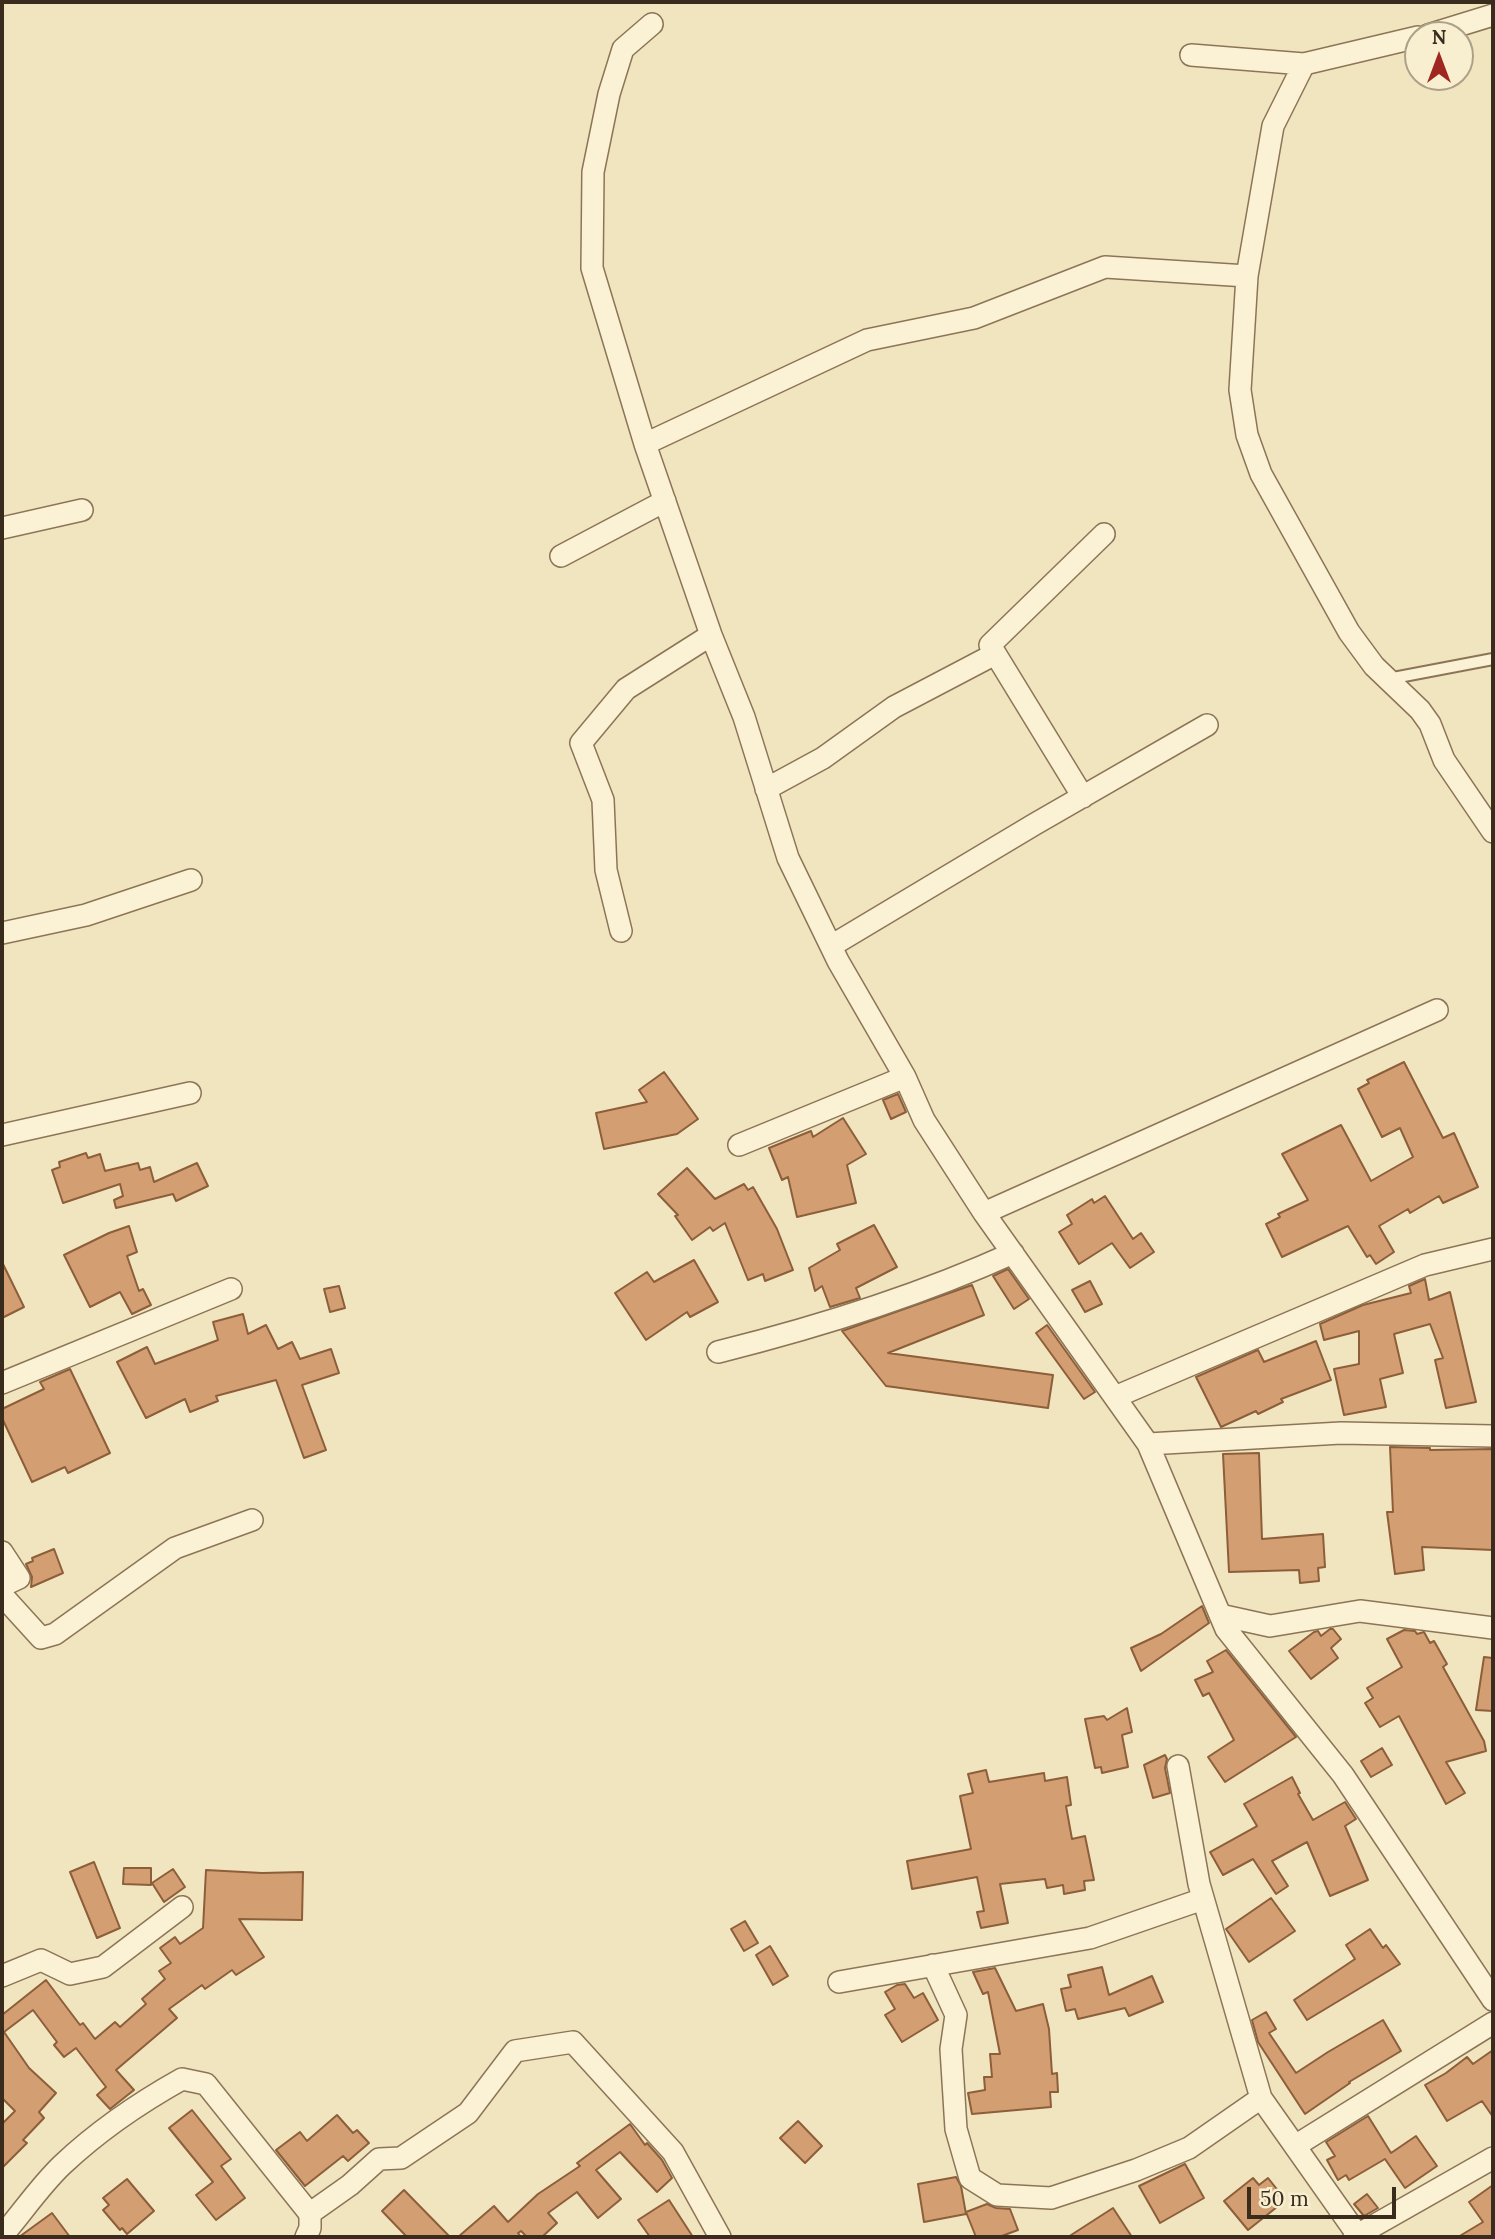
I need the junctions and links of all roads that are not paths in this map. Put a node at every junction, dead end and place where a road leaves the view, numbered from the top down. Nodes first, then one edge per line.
1 (1493, 15) edge
2 (1474, 21) edge
3 (652, 24) dead end
4 (1404, 40) edge
5 (1191, 55) dead end
6 (1304, 64) junction
7 (1247, 276) junction
8 (645, 444) junction
9 (665, 501) junction
10 (82, 510) dead end
11 (2, 528) edge
12 (1104, 534) dead end
13 (561, 556) dead end
14 (711, 635) junction
15 (995, 654) junction
16 (1493, 659) edge
17 (1388, 680) junction
18 (1207, 725) dead end
19 (766, 789) junction
20 (1083, 797) junction
21 (1493, 832) edge
22 (191, 880) dead end
23 (621, 931) dead end
24 (2, 933) edge
25 (831, 946) junction
26 (1437, 1010) dead end
27 (905, 1077) junction
28 (190, 1093) dead end
29 (2, 1135) edge
30 (739, 1146) dead end
31 (984, 1213) junction
32 (1493, 1249) edge
33 (1013, 1253) junction
34 (231, 1289) dead end
35 (718, 1352) dead end
36 (2, 1383) edge
37 (1115, 1397) junction
38 (1493, 1436) edge
39 (1148, 1444) junction
40 (252, 1520) dead end
41 (2, 1552) edge
42 (2, 1586) edge
43 (2, 1595) edge
44 (1220, 1615) junction
45 (1270, 1626) junction
46 (1493, 1628) edge
47 (1237, 1643) junction
48 (1178, 1766) dead end
49 (1203, 1899) junction
50 (182, 1907) dead end
51 (933, 1965) junction
52 (2, 1976) edge
53 (839, 1982) dead end
54 (1493, 2000) edge
55 (1493, 2023) edge
56 (1261, 2098) junction
57 (1295, 2146) junction
58 (1493, 2158) edge
59 (309, 2214) junction
60 (2, 2236) edge
61 (1356, 2236) edge
62 (306, 2237) edge
63 (720, 2237) edge

1 - 2 street
3 - 8 street
4 - 6 street
5 - 6 street
6 - 7 street
7 - 8 street
7 - 17 street
8 - 9 street
9 - 13 street
9 - 14 street
10 - 11 street
12 - 15 street
14 - 19 street
14 - 23 street
15 - 19 street
15 - 20 street
16 - 17 lane
17 - 21 street
18 - 20 street
19 - 25 street
20 - 25 street
22 - 24 street
25 - 27 street
26 - 31 street
27 - 30 street
27 - 31 street
28 - 29 street
31 - 33 street
32 - 37 street
33 - 35 street
33 - 37 street
34 - 36 street
37 - 39 street
38 - 39 street
39 - 44 street
40 - 43 street
41 - 42 street
44 - 45 street
44 - 47 street
45 - 46 street
45 - 47 street
47 - 54 street
48 - 49 street
49 - 51 street
49 - 56 street
50 - 52 street
51 - 53 street
51 - 56 street
55 - 57 street
56 - 57 street
57 - 61 street
58 - 61 street
59 - 60 street
59 - 62 street
59 - 63 street

